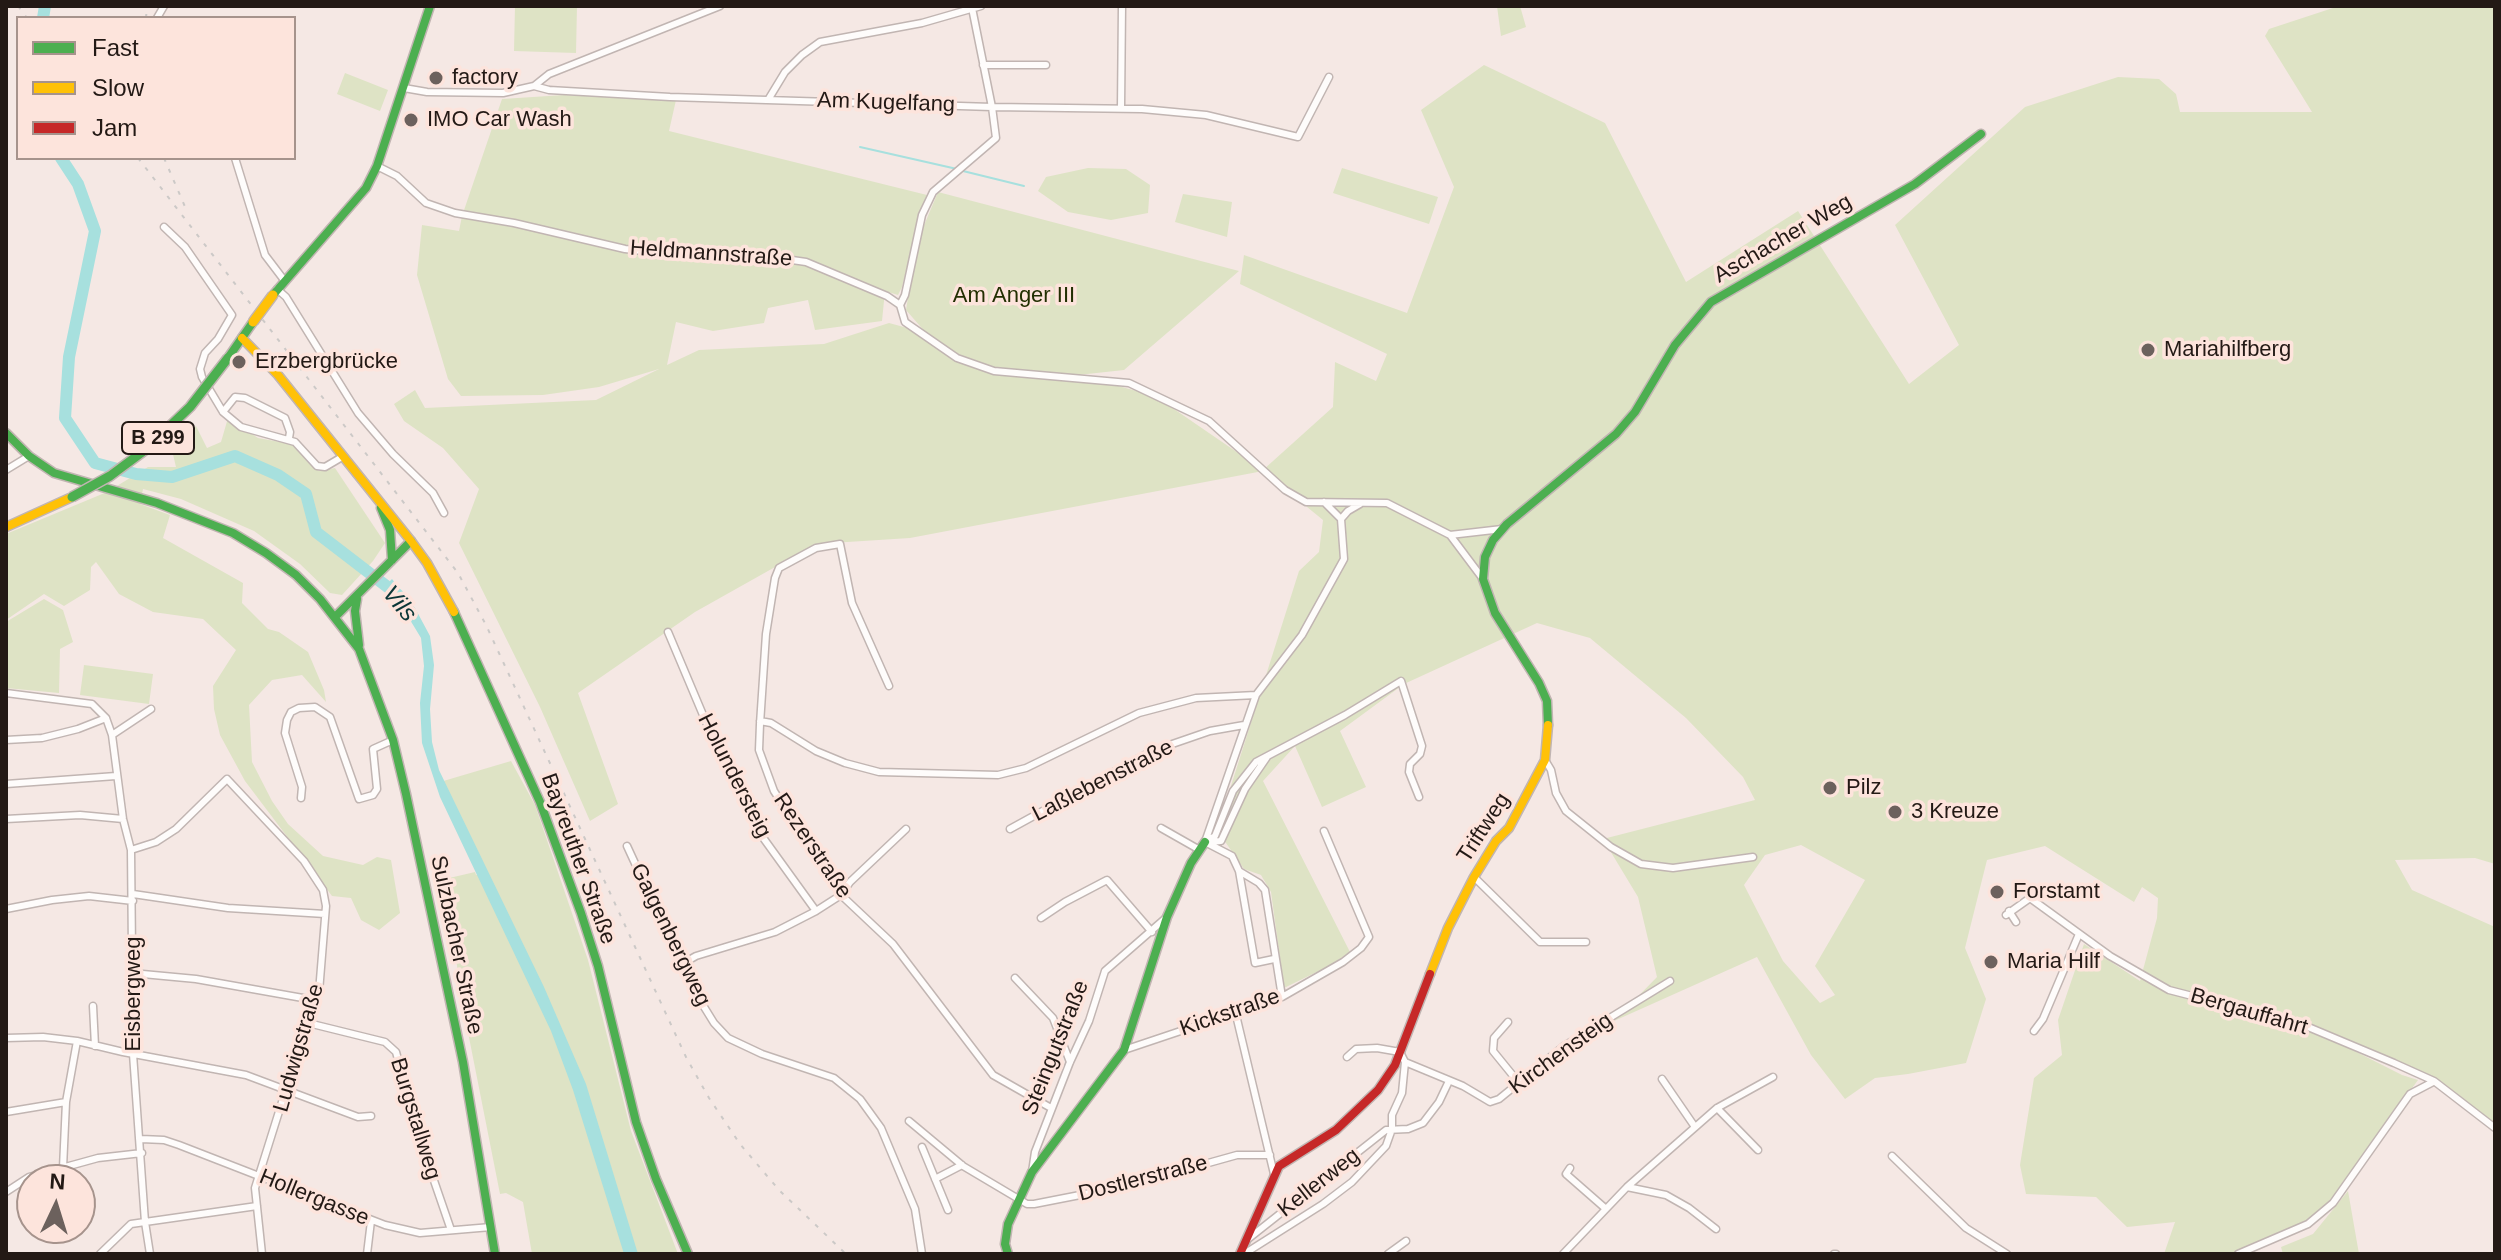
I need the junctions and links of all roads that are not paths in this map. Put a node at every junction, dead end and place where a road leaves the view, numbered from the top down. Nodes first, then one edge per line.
1 (430, 6) edge
2 (720, 6) edge
3 (981, 6) edge
4 (1122, 6) edge
5 (972, 8) junction
6 (983, 65) junction
7 (1046, 65) dead end
8 (1329, 77) dead end
9 (534, 86) junction
10 (404, 88) junction
11 (768, 100) junction
12 (992, 107) junction
13 (1121, 108) junction
14 (1981, 134) dead end
15 (236, 160) edge
16 (377, 166) junction
17 (164, 227) dead end
18 (284, 280) junction
19 (275, 292) junction
20 (900, 305) junction
21 (242, 338) junction
22 (223, 412) junction
23 (6, 433) edge
24 (289, 438) junction
25 (29, 456) junction
26 (342, 457) junction
27 (6, 470) edge
28 (378, 500) junction
29 (1324, 502) junction
30 (1362, 502) junction
31 (444, 513) dead end
32 (1341, 519) junction
33 (6, 527) edge
34 (1502, 529) junction
35 (1450, 535) junction
36 (411, 541) junction
37 (392, 560) junction
38 (1483, 579) junction
39 (350, 610) junction
40 (336, 616) junction
41 (668, 632) dead end
42 (359, 649) junction
43 (889, 686) dead end
44 (6, 693) edge
45 (1256, 695) junction
46 (151, 709) dead end
47 (106, 718) junction
48 (760, 721) junction
49 (1244, 725) junction
50 (112, 735) junction
51 (6, 740) edge
52 (393, 740) junction
53 (1545, 760) junction
54 (116, 776) junction
55 (6, 784) edge
56 (1419, 797) dead end
57 (301, 798) dead end
58 (6, 819) edge
59 (123, 819) junction
60 (1161, 828) dead end
61 (906, 829) dead end
62 (1010, 829) dead end
63 (1324, 831) dead end
64 (627, 846) dead end
65 (1202, 846) junction
66 (131, 850) junction
67 (1753, 857) dead end
68 (1239, 871) junction
69 (1474, 877) junction
70 (841, 895) junction
71 (133, 898) junction
72 (6, 909) edge
73 (816, 911) junction
74 (325, 914) junction
75 (1167, 917) junction
76 (1041, 918) dead end
77 (2016, 922) dead end
78 (1152, 932) junction
79 (2079, 934) junction
80 (1586, 942) dead end
81 (1274, 959) junction
82 (682, 964) junction
83 (132, 973) junction
84 (1015, 978) dead end
85 (1670, 981) dead end
86 (1282, 997) junction
87 (314, 1000) junction
88 (93, 1006) dead end
89 (1236, 1015) junction
90 (1508, 1022) dead end
91 (308, 1023) junction
92 (2034, 1031) dead end
93 (6, 1038) edge
94 (77, 1041) junction
95 (95, 1046) junction
96 (1124, 1050) junction
97 (1400, 1052) junction
98 (133, 1054) junction
99 (1347, 1057) dead end
100 (1070, 1062) junction
101 (1405, 1062) junction
102 (1773, 1077) dead end
103 (1662, 1079) dead end
104 (1449, 1081) junction
105 (2434, 1081) junction
106 (1519, 1083) junction
107 (287, 1091) junction
108 (66, 1102) junction
109 (1051, 1108) junction
110 (1717, 1108) junction
111 (6, 1112) edge
112 (371, 1116) dead end
113 (909, 1121) dead end
114 (1695, 1127) junction
115 (2495, 1128) edge
116 (1392, 1129) junction
117 (141, 1139) junction
118 (922, 1147) dead end
119 (1758, 1150) dead end
120 (142, 1153) junction
121 (1270, 1155) junction
122 (1892, 1156) dead end
123 (63, 1164) edge
124 (77, 1164) edge
125 (962, 1165) junction
126 (1570, 1168) dead end
127 (1032, 1172) junction
128 (1274, 1174) junction
129 (260, 1176) junction
130 (935, 1179) junction
131 (1627, 1187) junction
132 (1019, 1198) junction
133 (257, 1206) junction
134 (1606, 1209) junction
135 (948, 1210) dead end
136 (371, 1221) junction
137 (145, 1222) junction
138 (491, 1227) junction
139 (1716, 1229) dead end
140 (451, 1230) junction
141 (1247, 1240) junction
142 (1406, 1241) dead end
143 (100, 1254) edge
144 (150, 1254) edge
145 (262, 1254) edge
146 (367, 1254) edge
147 (495, 1254) edge
148 (688, 1254) edge
149 (922, 1254) edge
150 (1008, 1254) edge
151 (1242, 1254) edge
152 (1388, 1254) edge
153 (1563, 1254) edge
154 (2007, 1254) edge
155 (2238, 1254) edge

1 - 10 street, B 299
2 - 9 street
3 - 5 street
4 - 13 street
5 - 6 street
5 - 11 street
6 - 7 street
6 - 12 street
8 - 13 street, Am Kugelfang
9 - 10 street, Am Kugelfang
9 - 11 street, Am Kugelfang
10 - 16 street, B 299
11 - 12 street, Am Kugelfang
12 - 13 street, Am Kugelfang
12 - 20 street
14 - 34 street, Aschacher Weg
15 - 18 street
16 - 18 street, B 299
16 - 20 street, Heldmannstraße
17 - 22 street
18 - 19 street, B 299
19 - 21 street, B 299, bridge
19 - 31 street
20 - 29 street, Heldmannstraße
21 - 26 street, Bayreuther Straße
21 - 33 street, B 299, bridge
22 - 24 street
22 - 24 street
23 - 25 street, Sulzbacher Straße
24 - 26 street
25 - 27 street
25 - 40 street, Sulzbacher Straße
26 - 28 street, Bayreuther Straße
28 - 36 street, Bayreuther Straße
28 - 37 street, Bayreuther Straße
29 - 30 street
29 - 32 street
30 - 32 street
30 - 35 street
32 - 45 street, Steingutstraße
34 - 35 street
34 - 38 street, Aschacher Weg
35 - 38 street
36 - 37 street
36 - 148 street, Bayreuther Straße
37 - 39 street
38 - 53 street, Triftweg
39 - 40 street
39 - 42 street, Sulzbacher Straße
40 - 42 street, Sulzbacher Straße
41 - 73 street, Holundersteig
42 - 52 street, Sulzbacher Straße
43 - 48 street, Rezerstraße
44 - 47 street
45 - 48 street
45 - 49 street, Steingutstraße
46 - 50 street
47 - 50 street, Eisbergweg
47 - 51 street
48 - 70 street, Rezerstraße
49 - 62 street, Laßlebenstraße
49 - 65 street, Steingutstraße
50 - 54 street, Eisbergweg
52 - 57 street
52 - 138 street, Sulzbacher Straße
53 - 67 street
53 - 69 street, Triftweg
54 - 55 street
54 - 59 street, Eisbergweg
56 - 65 street, Steingutstraße
58 - 59 street
59 - 66 street, Eisbergweg
60 - 65 street
61 - 70 street
63 - 86 street, Kickstraße
64 - 82 street, Galgenbergweg
65 - 68 street
65 - 75 street, Steingutstraße
66 - 71 street, Eisbergweg
66 - 74 street, Ludwigstraße
68 - 81 street
68 - 81 street
69 - 80 street
69 - 97 street, Triftweg
70 - 73 street
70 - 109 street, Rezerstraße
71 - 72 street
71 - 74 street
71 - 83 street, Eisbergweg
73 - 82 street
74 - 87 street, Ludwigstraße
75 - 78 street, Steingutstraße
75 - 96 street, Steingutstraße
76 - 78 street
77 - 79 street, Bergauffahrt
78 - 100 street, Steingutstraße
79 - 92 street
79 - 105 street, Bergauffahrt
81 - 86 street
82 - 149 street, Galgenbergweg
83 - 87 street
83 - 98 street, Eisbergweg
84 - 100 street
85 - 106 street, Kirchensteig
86 - 89 street, Kickstraße
87 - 91 street, Ludwigstraße
88 - 95 street
89 - 96 street, Kickstraße
89 - 121 street
90 - 106 street
91 - 107 street, Ludwigstraße
91 - 140 street, Burgstallweg
93 - 94 street
94 - 95 street
94 - 108 street
95 - 98 street
96 - 127 street, Steingutstraße
97 - 99 street
97 - 101 street
97 - 128 street, Triftweg
98 - 107 street
98 - 117 street, Eisbergweg
100 - 109 street, Steingutstraße
101 - 104 street, Kirchensteig
101 - 116 street
102 - 110 street
103 - 114 street
104 - 106 street, Kirchensteig
104 - 116 street
105 - 115 street, Bergauffahrt
105 - 155 street
107 - 112 street
107 - 129 street, Ludwigstraße
108 - 111 street
108 - 123 street
109 - 127 street, Steingutstraße
110 - 114 street
110 - 119 street
113 - 125 street
114 - 131 street
116 - 141 street, Kellerweg
116 - 151 street
117 - 120 street, Eisbergweg
117 - 129 street, Hollergasse
118 - 130 street
120 - 124 street
120 - 137 street, Eisbergweg
121 - 128 street
121 - 132 street, Dostlerstraße
122 - 154 street
125 - 130 street
125 - 132 street
126 - 134 street
127 - 132 street, Steingutstraße
128 - 141 street, Triftweg
129 - 133 street, Ludwigstraße
129 - 136 street, Hollergasse
130 - 135 street
131 - 134 street
131 - 139 street
132 - 150 street, Steingutstraße
133 - 137 street
133 - 145 street, Ludwigstraße
134 - 153 street
136 - 140 street, Hollergasse
136 - 146 street
137 - 143 street
137 - 144 street, Eisbergweg
138 - 140 street, Hollergasse
138 - 147 street, Sulzbacher Straße
141 - 151 street, Triftweg
142 - 152 street

